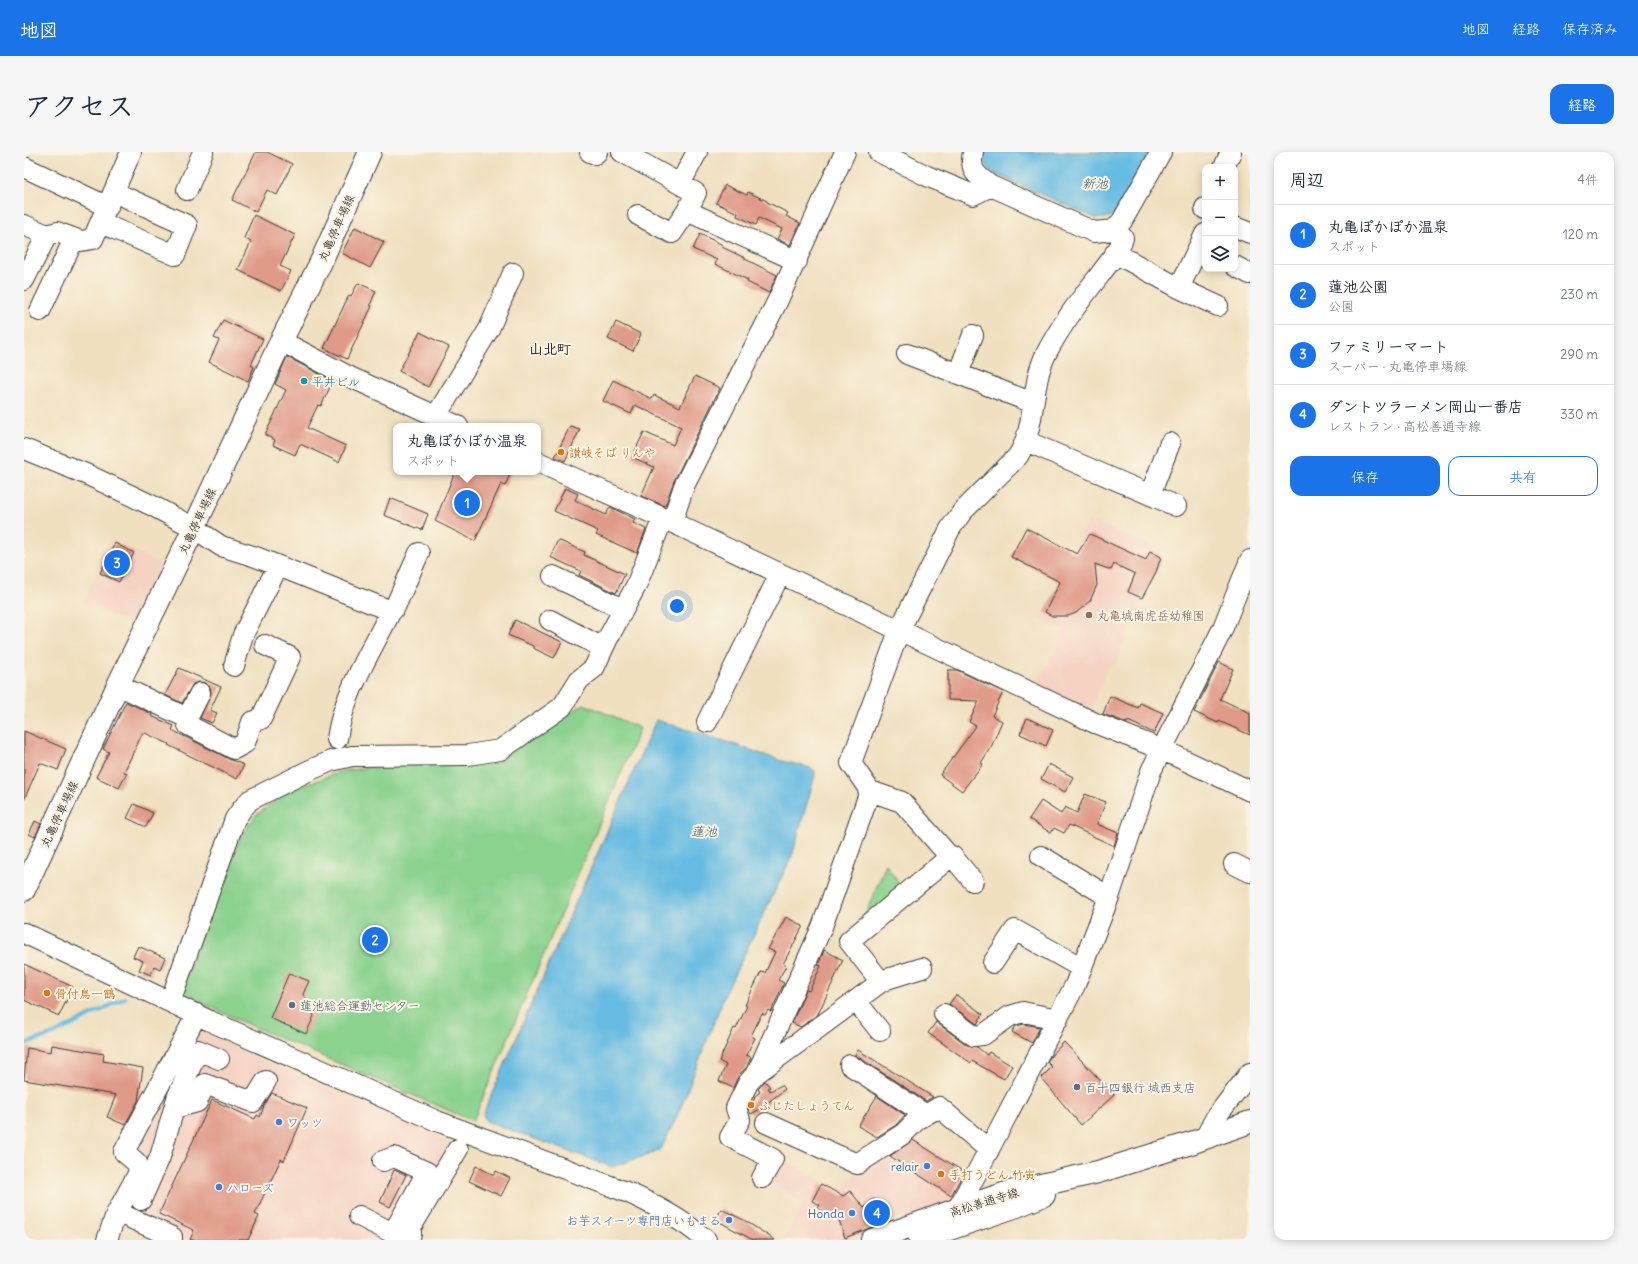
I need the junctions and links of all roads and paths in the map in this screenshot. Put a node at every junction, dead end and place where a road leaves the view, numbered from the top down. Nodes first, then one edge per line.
1 (131, 152) edge
2 (203, 152) edge
3 (370, 152) edge
4 (590, 152) edge
5 (596, 152) edge
6 (622, 152) edge
7 (697, 152) edge
8 (845, 152) edge
9 (879, 152) edge
10 (973, 152) edge
11 (1161, 152) edge
12 (1231, 152) edge
13 (1225, 164) edge
14 (24, 166) edge
15 (680, 184) junction
16 (991, 186) junction
17 (187, 190) dead end
18 (107, 207) junction
19 (687, 211) junction
20 (638, 215) dead end
21 (24, 225) edge
22 (1238, 228) edge
23 (1114, 230) junction
24 (1250, 233) edge
25 (47, 235) junction
26 (74, 239) junction
27 (1202, 247) edge
28 (1115, 253) junction
29 (797, 261) junction
30 (1238, 268) edge
31 (513, 273) dead end
32 (1250, 274) edge
33 (24, 280) edge
34 (1179, 288) junction
35 (1218, 306) dead end
36 (40, 311) dead end
37 (973, 335) dead end
38 (281, 341) junction
39 (907, 354) dead end
40 (958, 374) junction
41 (1032, 403) junction
42 (436, 416) junction
43 (451, 423) edge
44 (1026, 441) junction
45 (1170, 443) dead end
46 (24, 449) edge
47 (541, 463) edge
48 (1150, 495) junction
49 (1176, 506) dead end
50 (668, 520) junction
51 (194, 528) junction
52 (419, 554) dead end
53 (1250, 560) edge
54 (278, 566) junction
55 (780, 574) junction
56 (553, 576) dead end
57 (623, 609) junction
58 (391, 612) junction
59 (550, 620) dead end
60 (899, 631) junction
61 (265, 645) dead end
62 (603, 648) junction
63 (234, 666) dead end
64 (118, 685) junction
65 (200, 693) dead end
66 (185, 717) junction
67 (707, 722) dead end
68 (337, 739) dead end
69 (1163, 750) junction
70 (870, 791) junction
71 (1250, 791) edge
72 (1041, 856) dead end
73 (950, 857) junction
74 (973, 881) dead end
75 (24, 890) edge
76 (1109, 897) junction
77 (822, 927) junction
78 (24, 933) edge
79 (849, 941) junction
80 (993, 963) dead end
81 (922, 968) dead end
82 (1082, 968) junction
83 (881, 982) junction
84 (856, 1001) junction
85 (170, 1002) junction
86 (197, 1014) junction
87 (944, 1014) dead end
88 (1058, 1019) junction
89 (880, 1032) dead end
90 (219, 1059) dead end
91 (850, 1065) dead end
92 (758, 1073) junction
93 (1250, 1073) edge
94 (266, 1081) dead end
95 (174, 1108) junction
96 (926, 1115) junction
97 (1250, 1122) edge
98 (766, 1123) dead end
99 (1205, 1138) junction
100 (458, 1149) dead end
101 (989, 1150) junction
102 (383, 1161) dead end
103 (1098, 1172) junction
104 (762, 1178) dead end
105 (141, 1200) dead end
106 (958, 1209) junction
107 (117, 1212) junction
108 (359, 1216) dead end
109 (941, 1235) edge
110 (107, 1240) edge
111 (172, 1240) edge
112 (409, 1240) edge
113 (706, 1240) edge
114 (872, 1240) edge
115 (916, 1240) edge

1 - 18 street
2 - 17 street
3 - 38 main road, 丸亀停車場線
4 - 5 street
6 - 15 street
7 - 15 street
8 - 29 street
9 - 16 street
10 - 16 street
11 - 23 street
12 - 13 street
14 - 18 street
15 - 19 street
16 - 23 street
18 - 26 street
19 - 20 street
19 - 29 street
21 - 25 street
22 - 24 street
23 - 28 street
25 - 26 street
25 - 33 street
26 - 36 street
27 - 34 street
28 - 34 street
28 - 41 street
29 - 50 street
30 - 32 street
31 - 42 street
34 - 35 street
37 - 40 street
38 - 42 street
38 - 51 main road, 丸亀停車場線
39 - 40 street
40 - 41 street
41 - 44 street
42 - 43 street
44 - 48 street
44 - 60 street
45 - 48 street
46 - 51 street
47 - 50 street
48 - 49 street
50 - 55 street
50 - 57 street
51 - 54 street
51 - 64 main road, 丸亀停車場線
52 - 58 street
53 - 69 street
54 - 58 street
54 - 63 street
55 - 60 street
55 - 67 street
56 - 57 street
57 - 62 street
58 - 68 street
59 - 62 street
60 - 69 street
60 - 70 street
61 - 66 street
62 - 85 street
64 - 66 street
64 - 75 main road, 丸亀停車場線
65 - 66 street
69 - 71 street
69 - 76 street
70 - 73 street
70 - 77 street
72 - 76 street
73 - 74 street
73 - 79 street
76 - 82 street
77 - 79 street
77 - 92 street
78 - 85 street
79 - 83 street
80 - 82 street
81 - 83 street
82 - 88 street
83 - 84 street
84 - 89 street
84 - 92 street
85 - 86 street
86 - 107 street
86 - 113 street
87 - 88 street
88 - 101 street
90 - 95 street
91 - 96 street
92 - 104 street
93 - 99 street
94 - 95 street
95 - 105 street
96 - 98 street
96 - 101 street
97 - 99 main road, 高松善通寺線
99 - 103 main road, 高松善通寺線
100 - 112 street
101 - 106 street
102 - 108 street
103 - 106 main road, 高松善通寺線
103 - 109 main road, 高松善通寺線
106 - 109 street
106 - 114 main road, 高松善通寺線
107 - 110 street
107 - 111 street
109 - 115 main road, 高松善通寺線

